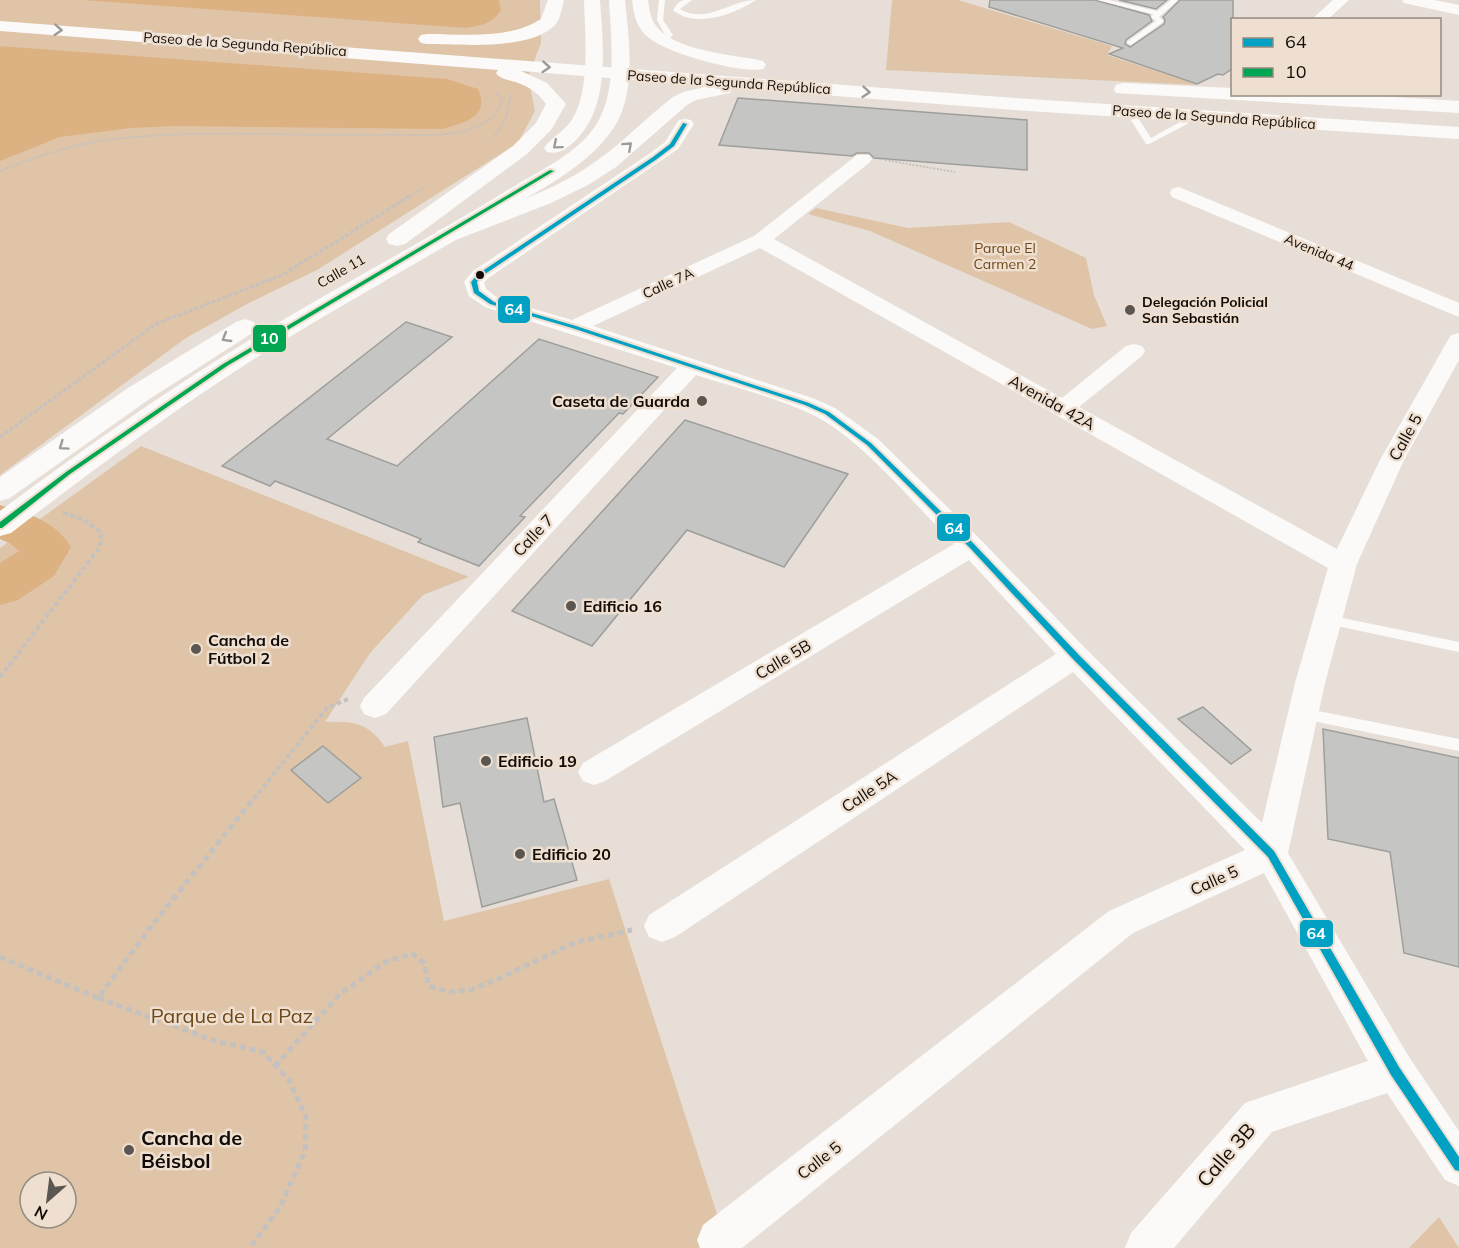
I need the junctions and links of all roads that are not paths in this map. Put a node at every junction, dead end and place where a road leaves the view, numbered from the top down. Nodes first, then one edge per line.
1 (556, 0) edge
2 (592, 0) edge
3 (617, 0) edge
4 (640, 0) edge
5 (662, 0) edge
6 (689, 0) edge
7 (721, 0) edge
8 (753, 0) edge
9 (1100, 0) edge
10 (1175, 0) edge
11 (1342, 0) edge
12 (1410, 0) edge
13 (1459, 10) edge
14 (0, 12) edge
15 (720, 12) junction
16 (1157, 13) junction
17 (1320, 18) edge
18 (0, 26) edge
19 (366, 39) junction
20 (414, 39) dead end
21 (665, 40) junction
22 (1131, 43) dead end
23 (389, 47) junction
24 (780, 77) junction
25 (939, 89) junction
26 (1231, 94) edge
27 (1272, 96) edge
28 (1459, 107) edge
29 (1459, 117) edge
30 (685, 124) dead end
31 (1459, 134) edge
32 (1459, 143) edge
33 (863, 159) road end
34 (1179, 193) dead end
35 (445, 236) junction
36 (397, 239) junction
37 (761, 240) junction
38 (1459, 311) edge
39 (574, 327) junction
40 (1134, 351) dead end
41 (1455, 356) edge
42 (692, 366) junction
43 (1064, 408) junction
44 (0, 491) edge
45 (0, 526) edge
46 (972, 546) junction
47 (1343, 564) junction
48 (1328, 620) junction
49 (1459, 647) edge
50 (1075, 656) junction
51 (375, 706) road end
52 (1303, 714) junction
53 (1459, 746) edge
54 (594, 772) dead end
55 (1271, 854) junction
56 (662, 926) road end
57 (1395, 1071) junction
58 (1459, 1166) edge
59 (718, 1240) dead end
60 (1146, 1248) edge

1 - 20 main road
2 -> 36 main road, Calle 11
3 - 35 main road, Calle 11
4 - 21 main road
5 - 21 lane
6 - 15 lane
7 - 15 lane
8 - 15 lane
9 - 16 lane
10 - 16 lane
11 - 17 street
12 - 13 main road
14 - 19 main road, Paseo de la Segunda República
16 - 22 lane
18 -> 23 main road, Paseo de la Segunda República
19 - 23 main road
19 - 24 main road, Paseo de la Segunda República
21 - 24 main road
23 -> 24 main road, Paseo de la Segunda República
23 - 36 main road
24 - 25 main road, Paseo de la Segunda República
35 -> 24 main road
25 - 31 main road, Paseo de la Segunda República
25 - 32 main road
26 - 29 main road, Paseo de la Segunda República
27 - 28 main road
30 - 39 street
33 - 37 street, Calle 7A
34 - 38 street, Avenida 44
35 - 45 main road, Calle 11
36 -> 44 main road, Calle 11
37 - 39 street, Calle 7A
37 - 43 street, Avenida 42A
39 - 42 street
40 - 43 street
41 - 47 street, Calle 5
42 - 46 street
42 - 51 street, Calle 7
43 - 47 street, Avenida 42A
46 - 50 street
46 - 54 street, Calle 5B
47 - 48 street, Calle 5
48 - 49 lane
48 - 52 street, Calle 5
50 - 55 street
50 - 56 street, Calle 5A
52 - 53 lane
52 - 55 street, Calle 5
55 - 57 street
55 - 59 street, Calle 5
57 - 58 street
57 - 60 street, Calle 3B

